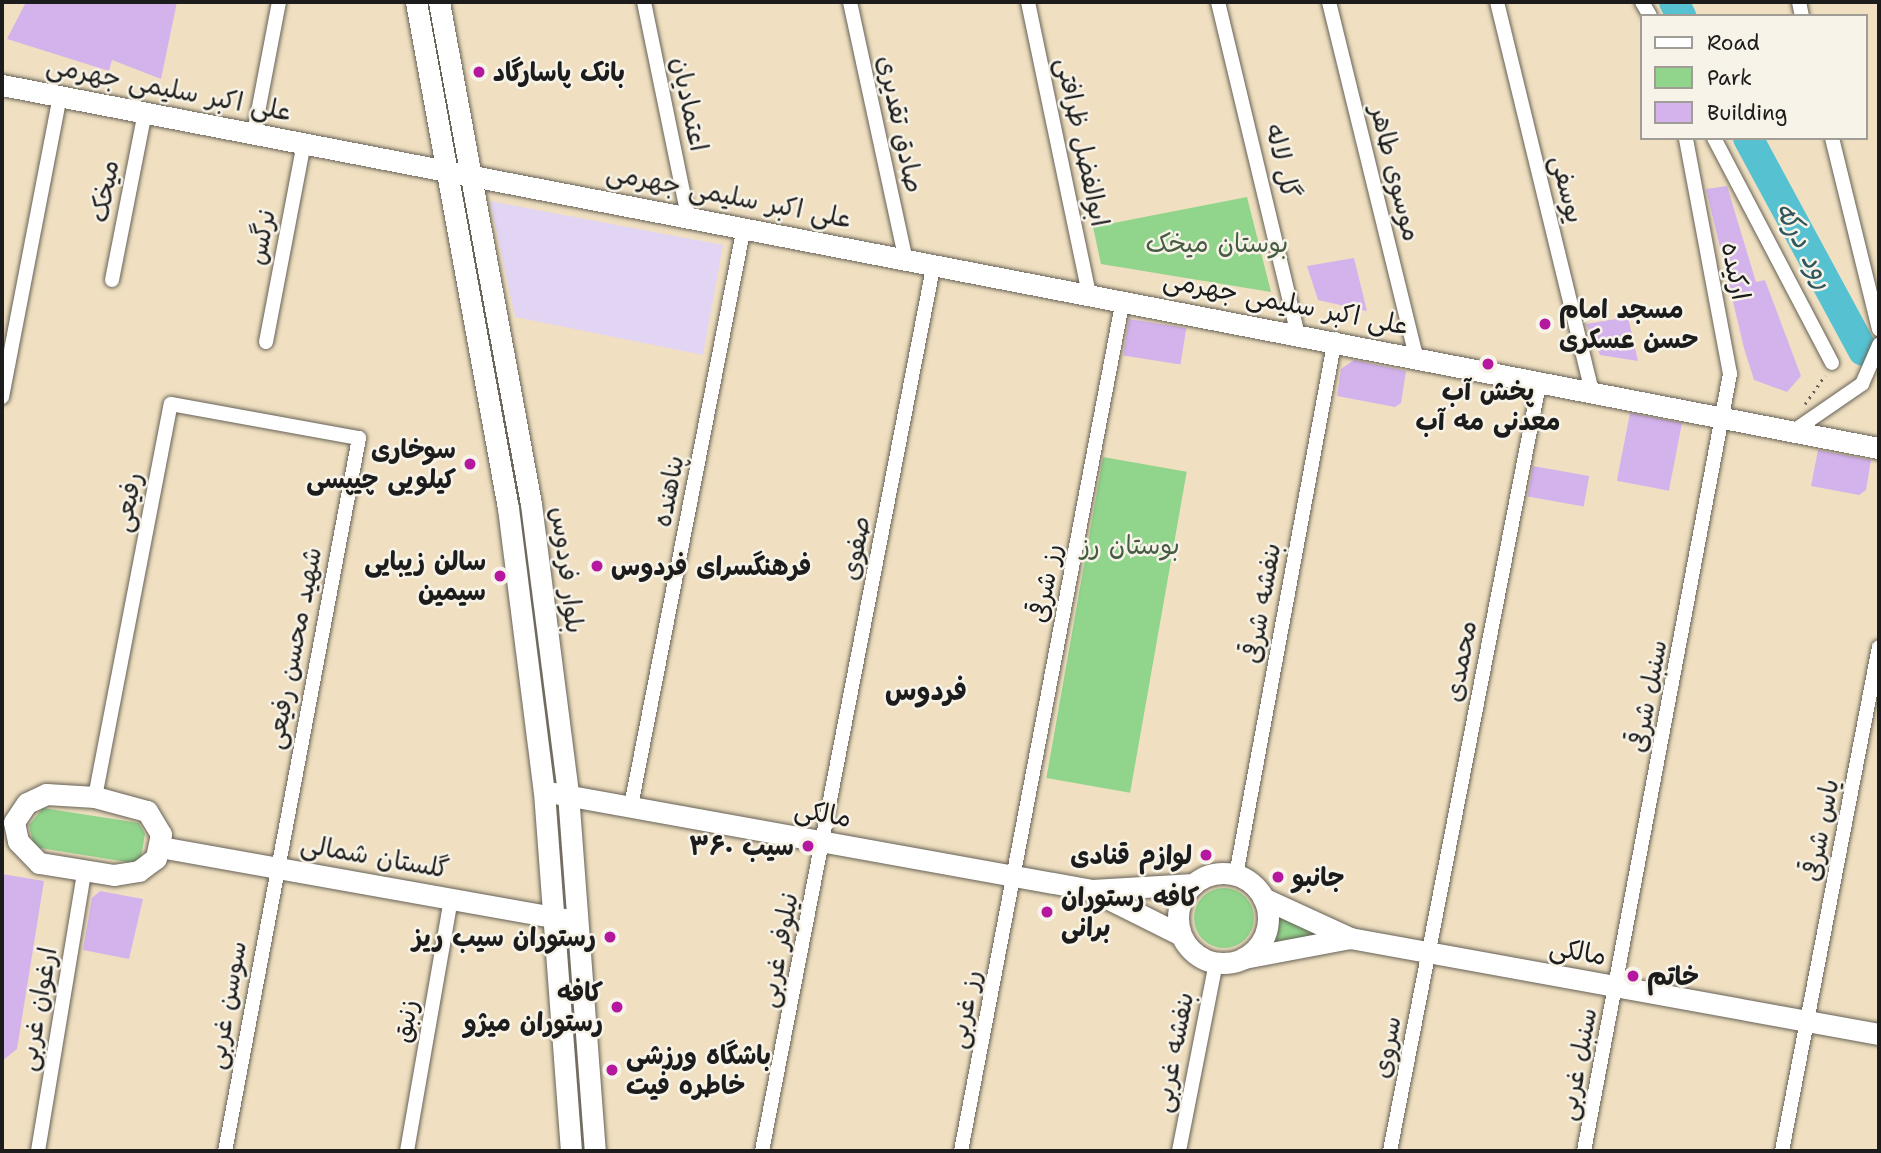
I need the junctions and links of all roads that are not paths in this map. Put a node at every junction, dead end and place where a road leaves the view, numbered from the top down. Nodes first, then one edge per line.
1 (279, 2) edge
2 (416, 2) edge
3 (439, 2) edge
4 (644, 2) edge
5 (850, 2) edge
6 (1028, 2) edge
7 (1217, 2) edge
8 (1329, 2) edge
9 (1497, 2) edge
10 (2, 85) edge
11 (60, 96) junction
12 (145, 112) junction
13 (254, 133) junction
14 (1686, 140) edge
15 (1715, 140) edge
16 (1832, 140) edge
17 (304, 142) junction
18 (450, 170) junction
19 (475, 175) junction
20 (688, 216) junction
21 (744, 227) junction
22 (905, 257) junction
23 (934, 263) junction
24 (112, 280) dead end
25 (1089, 293) junction
26 (1123, 299) junction
27 (1879, 329) edge
28 (1297, 332) junction
29 (1335, 340) junction
30 (267, 342) dead end
31 (1879, 345) edge
32 (1416, 355) junction
33 (1832, 363) road end
34 (1540, 379) junction
35 (1591, 388) junction
36 (2, 397) edge
37 (1726, 414) junction
38 (1794, 427) junction
39 (359, 438) joint
40 (1879, 448) edge
41 (1879, 647) edge
42 (544, 792) junction
43 (568, 794) junction
44 (95, 797) junction
45 (631, 806) junction
46 (8, 821) edge
47 (825, 841) junction
48 (160, 847) junction
49 (276, 866) junction
50 (84, 874) junction
51 (1236, 875) junction
52 (1015, 876) junction
53 (1194, 884) junction
54 (1091, 890) junction
55 (1264, 898) junction
56 (451, 899) junction
57 (555, 919) junction
58 (579, 920) junction
59 (1181, 935) junction
60 (1350, 938) junction
61 (1429, 952) junction
62 (1244, 958) junction
63 (1216, 963) junction
64 (1617, 986) junction
65 (1808, 1021) junction
66 (1879, 1034) edge
67 (37, 1151) edge
68 (225, 1151) edge
69 (407, 1151) edge
70 (570, 1151) edge
71 (595, 1151) edge
72 (762, 1151) edge
73 (961, 1151) edge
74 (1179, 1151) edge
75 (1390, 1151) edge
76 (1584, 1151) edge
77 (1782, 1151) edge

1 - 13 street
2 - 18 street, بلوار فردوس
3 - 19 street, بلوار فردوس
4 - 20 street, اعتمادیان
5 - 22 street, صادق تقدیری
6 - 25 street, ابوالفضل ظرافتی
7 - 28 street, گل لاله
8 - 32 street, موسوی طاهر
9 - 35 street, یوسفی
10 - 11 street, علی اکبر سلیمی جهرمی
11 - 12 street, علی اکبر سلیمی جهرمی
11 - 36 street
12 - 13 street, علی اکبر سلیمی جهرمی
12 - 24 street, میخک
13 - 17 street, علی اکبر سلیمی جهرمی
14 - 37 street, ارکیده
15 - 33 street
16 - 27 street
17 - 18 street, علی اکبر سلیمی جهرمی
17 - 30 street, نرگس
18 - 19 street, علی اکبر سلیمی جهرمی
18 - 42 street, بلوار فردوس
19 - 20 street, علی اکبر سلیمی جهرمی
19 - 43 street, بلوار فردوس
20 - 21 street, علی اکبر سلیمی جهرمی
21 - 22 street, علی اکبر سلیمی جهرمی
21 - 45 street, پناهنده
22 - 23 street, علی اکبر سلیمی جهرمی
23 - 25 street, علی اکبر سلیمی جهرمی
23 - 47 street, صفوی
25 - 26 street, علی اکبر سلیمی جهرمی
26 - 28 street, علی اکبر سلیمی جهرمی
26 - 52 street, رز شرقی
28 - 29 street, علی اکبر سلیمی جهرمی
29 - 32 street, علی اکبر سلیمی جهرمی
29 - 51 street, بنفشه شرقی
31 - 38 street
32 - 34 street, علی اکبر سلیمی جهرمی
34 - 35 street, علی اکبر سلیمی جهرمی
34 - 61 street, محمدی
35 - 37 street, علی اکبر سلیمی جهرمی
37 - 38 street, علی اکبر سلیمی جهرمی
37 - 64 street, سنبل شرقی
38 - 40 street, علی اکبر سلیمی جهرمی
39 - 44 street, رفیعی
39 - 49 street, شهید محسن رفیعی
41 - 65 street, یاس شرقی
42 - 43 street, مالکی
42 - 57 street, بلوار فردوس
43 - 45 street, مالکی
43 - 58 street, بلوار فردوس
44 - 46 street
44 - 48 street
45 - 47 street, مالکی
46 - 50 street
47 - 52 street, مالکی
47 - 72 street, نیلوفر غربی
48 - 49 street, گلستان شمالی
48 - 50 street
49 - 56 street, گلستان شمالی
49 - 68 street, سوسن غربی
50 - 67 street, ارغوان غربی
51 - 53 street
51 - 55 street
52 - 54 street, مالکی
52 - 73 street, رز غربی
53 - 54 street, مالکی
53 - 59 street
54 - 59 street, مالکی
55 - 60 street, مالکی
55 - 62 street
56 - 57 street, گلستان شمالی
56 - 69 street, زنبق
57 - 58 street, گلستان شمالی
57 - 70 street, بلوار فردوس
58 - 71 street, بلوار فردوس
59 - 63 street
60 - 61 street, مالکی
60 - 62 street, مالکی
61 - 64 street, مالکی
61 - 75 street, سروی
62 - 63 street
63 - 74 street, بنفشه غربی
64 - 65 street, مالکی
64 - 76 street, سنبل غربی
65 - 66 street, مالکی
65 - 77 street, یاس شرقی

